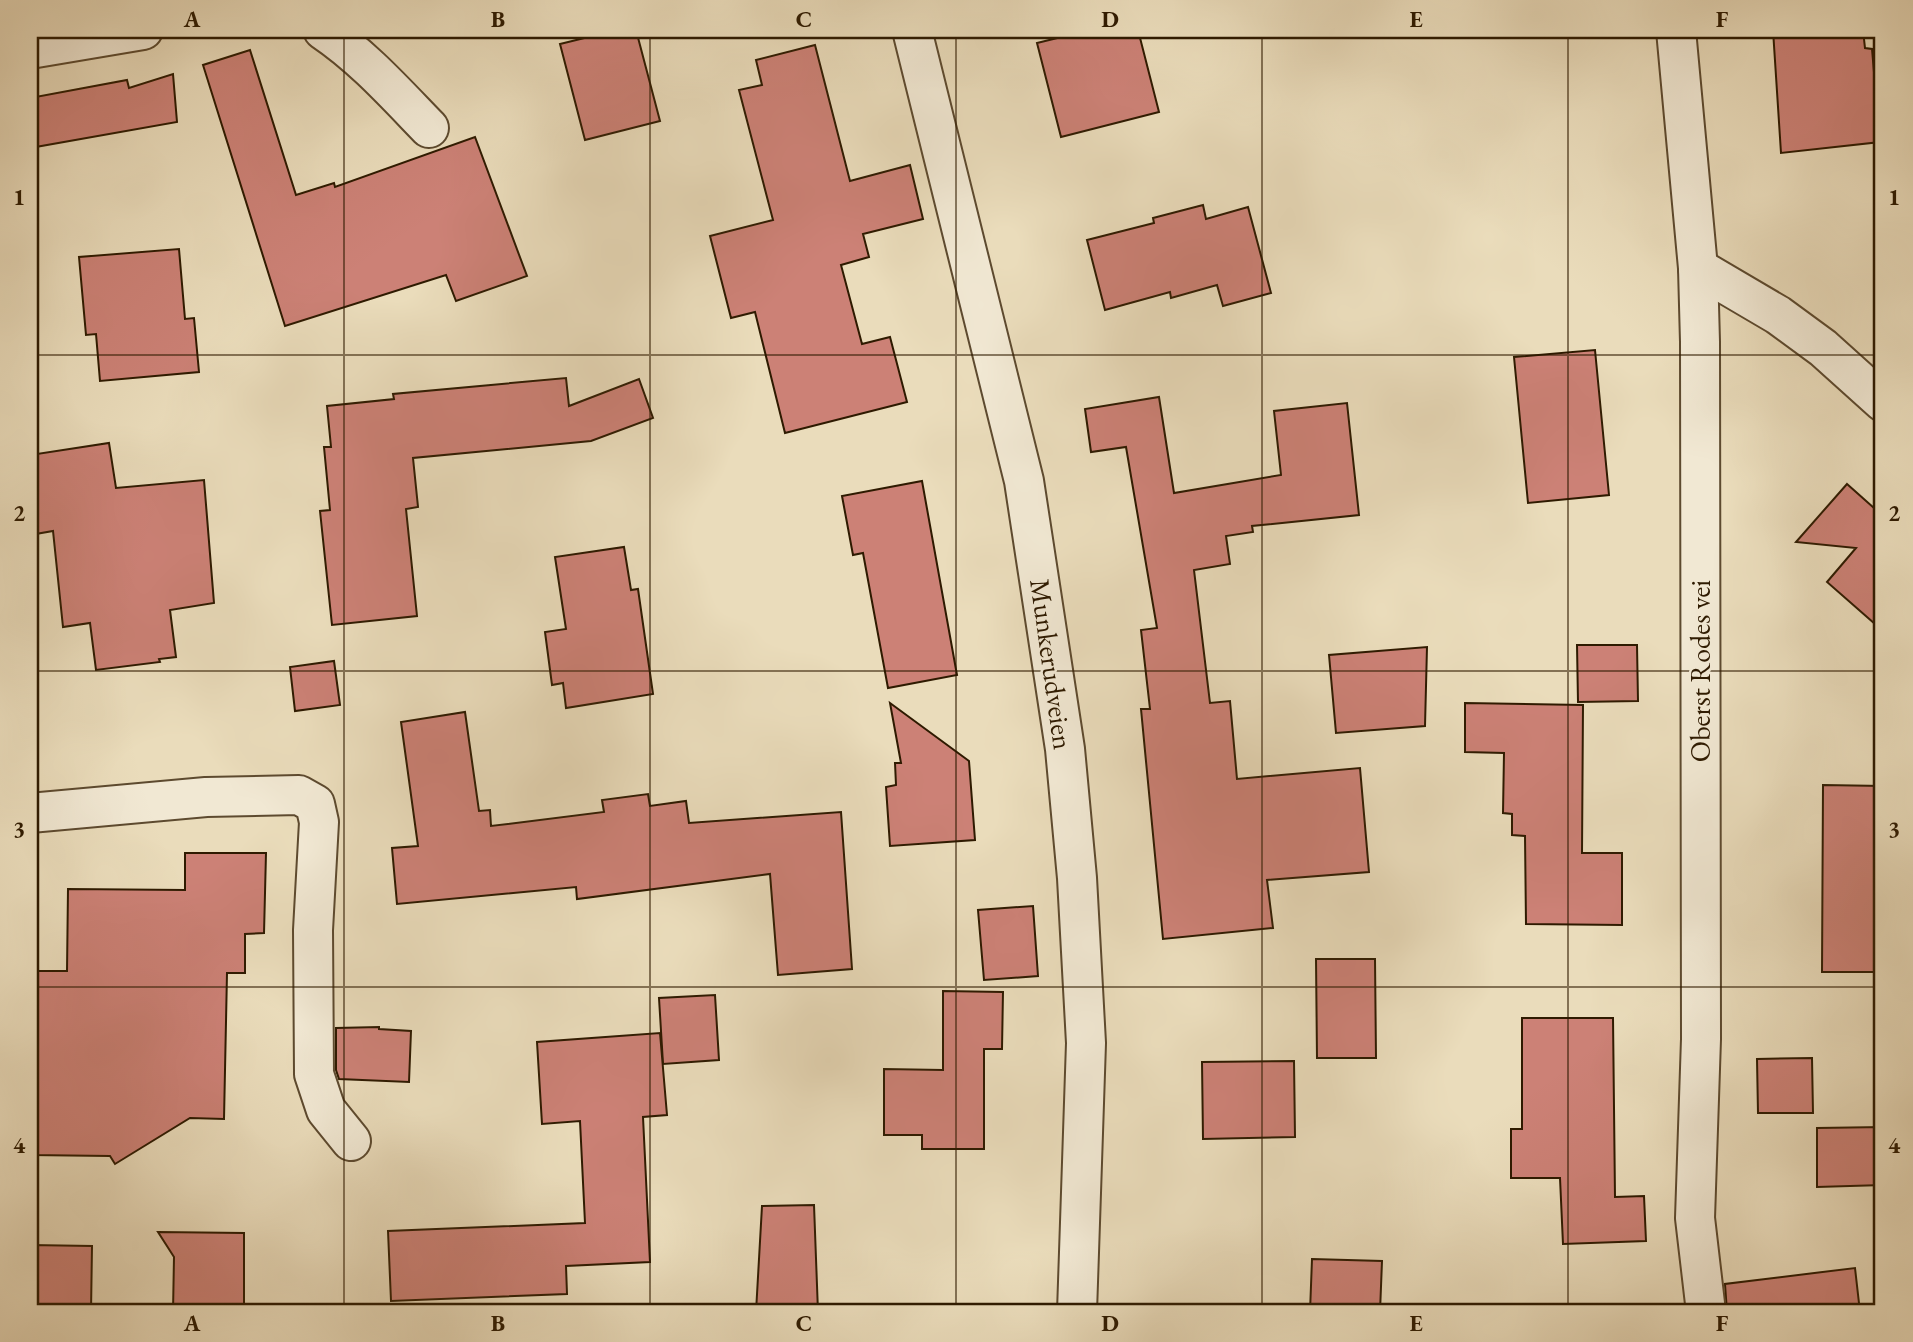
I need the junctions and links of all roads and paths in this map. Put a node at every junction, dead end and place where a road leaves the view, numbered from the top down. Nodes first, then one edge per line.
1 (143, 30) edge
2 (323, 30) edge
3 (912, 30) edge
4 (1676, 30) edge
5 (30, 49) edge
6 (429, 128) dead end
7 (1698, 268) junction
8 (1883, 402) edge
9 (30, 813) edge
10 (351, 1142) dead end
11 (1077, 1312) edge
12 (1706, 1312) edge

1 - 5 street
2 - 6 street
3 - 11 street, Munkerudveien
4 - 7 street, Oberst Rodes vei
7 - 8 street
7 - 12 street, Oberst Rodes vei
9 - 10 street

